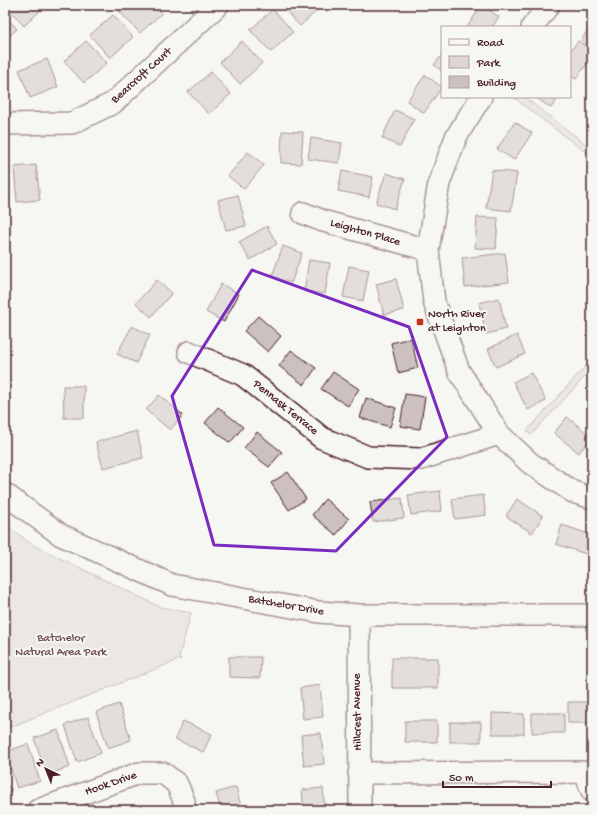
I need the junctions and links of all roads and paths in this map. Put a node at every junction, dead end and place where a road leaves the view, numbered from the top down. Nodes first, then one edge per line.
1 (218, 5) edge
2 (549, 5) edge
3 (533, 26) edge
4 (480, 98) edge
5 (5, 124) edge
6 (303, 213) dead end
7 (428, 250) junction
8 (189, 352) dead end
9 (499, 434) junction
10 (5, 494) edge
11 (592, 498) edge
12 (359, 615) junction
13 (592, 615) edge
14 (359, 773) junction
15 (592, 790) edge
16 (38, 810) edge
17 (184, 810) edge
18 (360, 810) edge

1 - 5 street, Bearcroft Court
2 - 3 street
4 - 7 street
6 - 7 street, Leighton Place
7 - 9 street
8 - 9 street, Pennask Terrace
9 - 11 street
10 - 12 street, Batchelor Drive
12 - 13 street, Batchelor Drive
12 - 14 street, Hillcrest Avenue
14 - 15 street
14 - 18 street, Hillcrest Avenue
16 - 17 street, Hook Drive

